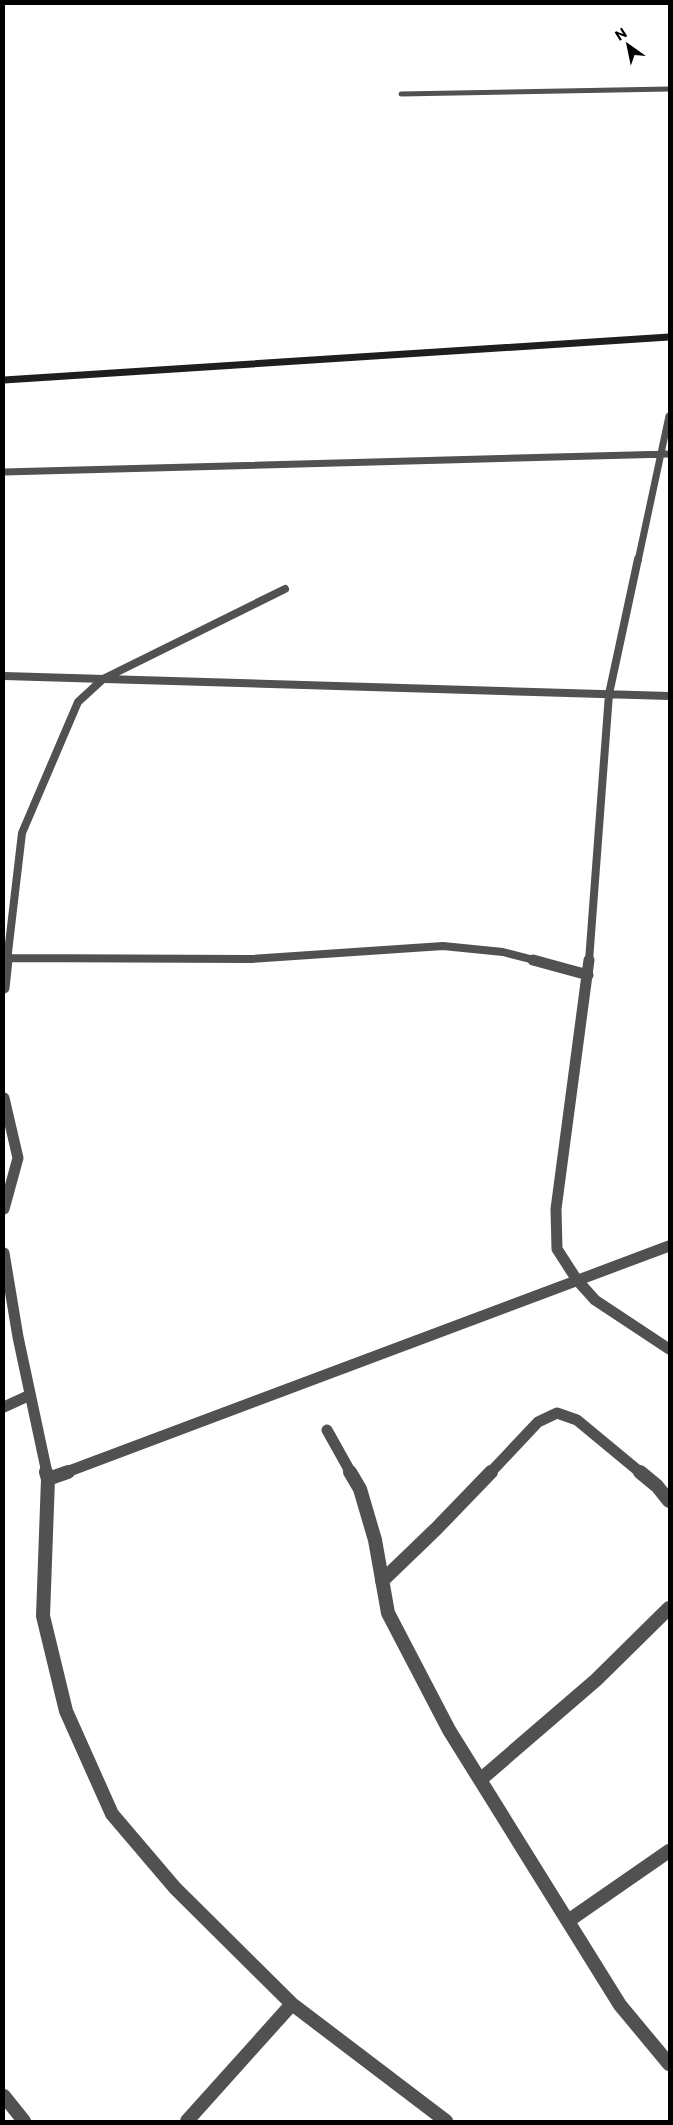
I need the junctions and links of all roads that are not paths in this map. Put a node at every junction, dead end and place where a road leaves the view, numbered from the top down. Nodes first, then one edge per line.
1 (669, 89) edge
2 (401, 94) dead end
3 (669, 338) edge
4 (4, 380) edge
5 (669, 416) edge
6 (665, 454) edge
7 (4, 472) edge
8 (285, 589) dead end
9 (4, 676) edge
10 (103, 679) junction
11 (609, 694) junction
12 (669, 696) edge
13 (6, 958) edge
14 (588, 975) junction
15 (4, 988) edge
16 (4, 1099) edge
17 (4, 1209) edge
18 (669, 1246) edge
19 (4, 1253) edge
20 (577, 1280) junction
21 (669, 1349) edge
22 (30, 1395) junction
23 (4, 1406) edge
24 (327, 1430) dead end
25 (48, 1479) junction
26 (669, 1501) edge
27 (382, 1581) junction
28 (669, 1608) edge
29 (480, 1780) junction
30 (669, 1851) edge
31 (568, 1921) junction
32 (292, 2004) junction
33 (669, 2064) edge
34 (4, 2096) edge
35 (24, 2121) edge
36 (187, 2121) edge
37 (446, 2121) edge

1 - 2 street
3 - 4 street
5 - 6 street
6 - 7 street
6 - 11 street
8 - 10 street
9 - 10 street
10 - 11 street
10 - 13 street
11 - 12 street
11 - 14 street
13 - 14 street
13 - 15 street
14 - 20 street
16 - 17 street
18 - 20 street
19 - 22 street
20 - 21 street
20 - 25 street
22 - 23 street
22 - 25 street
24 - 27 street
25 - 32 street
26 - 27 street
27 - 29 street
28 - 29 street
29 - 31 street
30 - 31 street
31 - 33 street
32 - 36 street
32 - 37 street
34 - 35 street

